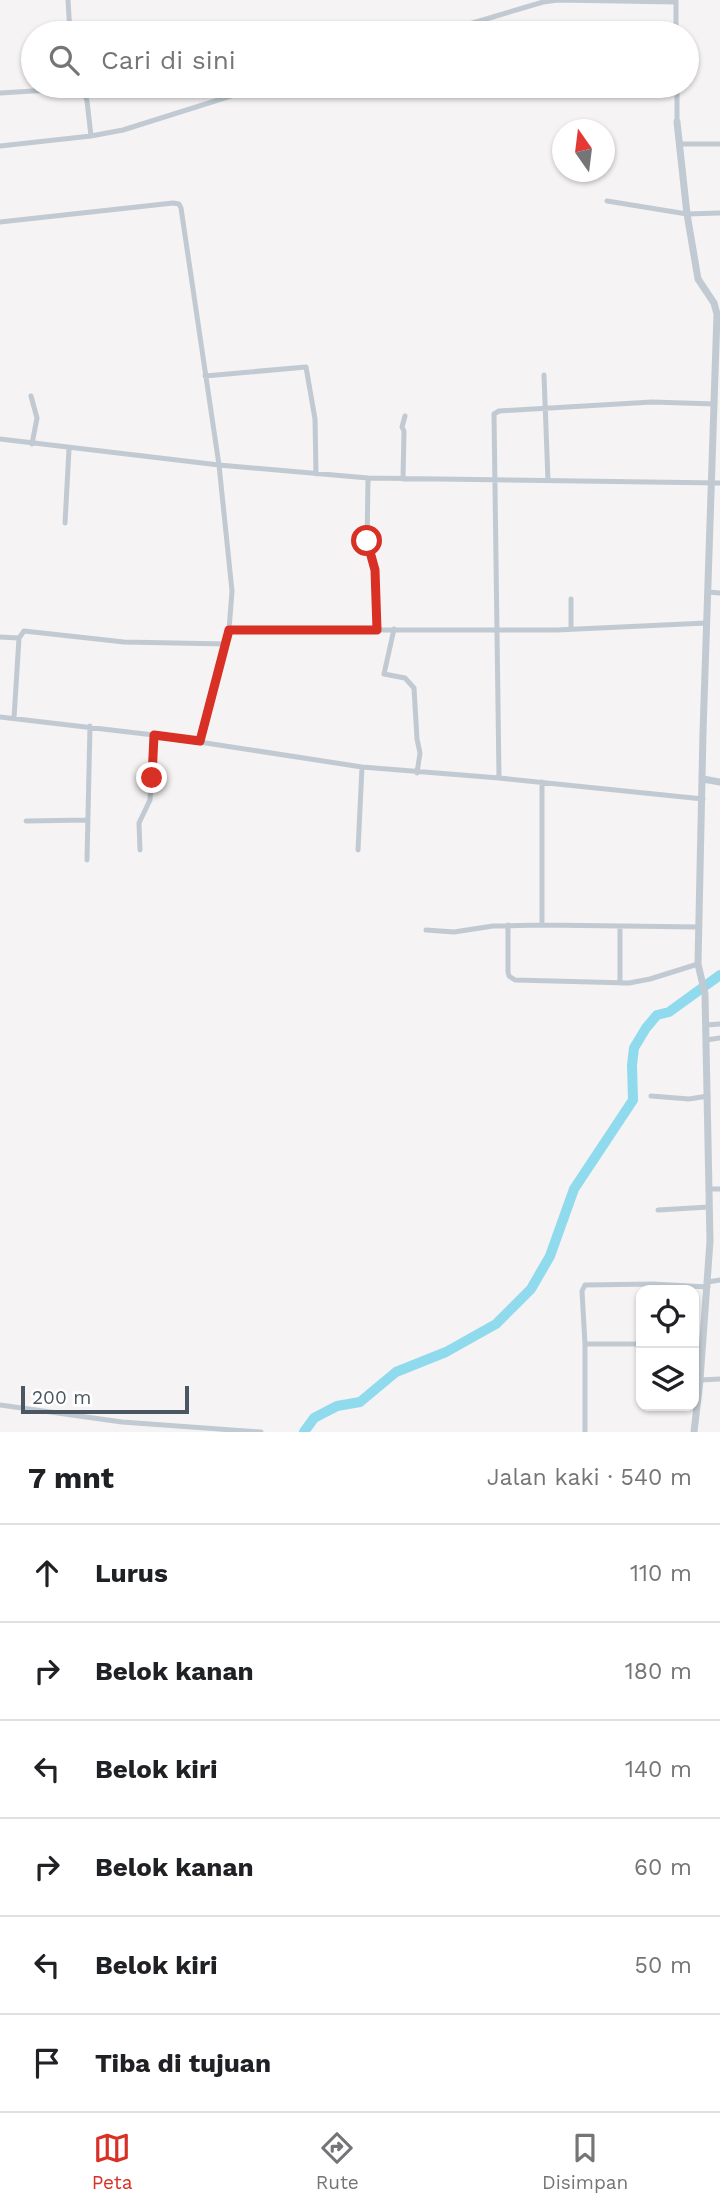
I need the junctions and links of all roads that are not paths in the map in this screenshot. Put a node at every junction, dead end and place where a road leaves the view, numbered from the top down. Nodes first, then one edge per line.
1 (68, 0) edge
2 (676, 1) edge
3 (69, 21) edge
4 (479, 21) edge
5 (676, 21) edge
6 (21, 91) edge
7 (0, 93) edge
8 (85, 98) edge
9 (226, 98) edge
10 (677, 98) edge
11 (677, 122) joint
12 (91, 136) junction
13 (679, 144) junction
14 (720, 144) edge
15 (0, 146) edge
16 (607, 201) dead end
17 (720, 213) edge
18 (687, 214) junction
19 (0, 222) edge
20 (717, 303) edge
21 (544, 375) dead end
22 (205, 376) junction
23 (31, 396) dead end
24 (715, 404) junction
25 (545, 408) junction
26 (405, 416) dead end
27 (0, 439) edge
28 (32, 444) junction
29 (69, 449) junction
30 (219, 465) junction
31 (316, 474) junction
32 (368, 478) junction
33 (403, 479) junction
34 (495, 481) junction
35 (548, 481) junction
36 (716, 483) edge
37 (65, 523) dead end
38 (708, 592) junction
39 (720, 593) edge
40 (570, 599) dead end
41 (706, 623) junction
42 (394, 629) junction
43 (499, 629) junction
44 (571, 629) junction
45 (229, 630) junction
46 (377, 630) junction
47 (0, 637) edge
48 (19, 638) junction
49 (226, 644) junction
50 (0, 716) edge
51 (14, 718) junction
52 (90, 726) junction
53 (154, 735) junction
54 (200, 741) junction
55 (362, 767) junction
56 (417, 773) junction
57 (499, 778) junction
58 (704, 779) junction
59 (542, 782) junction
60 (720, 782) edge
61 (703, 799) junction
62 (88, 820) junction
63 (26, 821) dead end
64 (140, 850) dead end
65 (358, 850) dead end
66 (87, 860) dead end
67 (508, 925) junction
68 (542, 925) junction
69 (620, 927) junction
70 (699, 927) junction
71 (426, 930) dead end
72 (698, 964) junction
73 (620, 983) junction
74 (720, 1024) edge
75 (706, 1025) junction
76 (720, 1038) edge
77 (706, 1040) junction
78 (651, 1096) dead end
79 (708, 1096) junction
80 (709, 1189) junction
81 (720, 1189) edge
82 (709, 1207) junction
83 (658, 1210) dead end
84 (720, 1280) edge
85 (708, 1285) junction
86 (585, 1344) junction
87 (636, 1344) edge
88 (699, 1345) edge
89 (703, 1345) junction
90 (720, 1379) edge
91 (700, 1380) junction
92 (0, 1405) edge
93 (261, 1432) edge
94 (585, 1432) edge
95 (694, 1432) edge

1 - 3 street
2 - 4 street
2 - 5 street
6 - 7 street
8 - 12 street
9 - 12 street
10 - 11 street
11 - 13 street
12 - 15 street
13 - 14 street
13 - 18 street
16 - 18 street
17 - 18 street
18 - 20 street
19 - 22 street
20 - 24 street
21 - 25 street
22 - 30 street
22 - 31 street
23 - 28 street
24 - 25 street
24 - 36 street
25 - 34 street
25 - 35 street
26 - 33 street
27 - 28 street
28 - 29 street
29 - 30 street
29 - 37 street
30 - 31 street
30 - 45 street
31 - 32 street
32 - 33 street
32 - 46 street
33 - 34 street
34 - 35 street
34 - 43 street
35 - 36 street
36 - 38 street
38 - 39 street
38 - 41 street
40 - 44 street
41 - 44 street
41 - 58 street
42 - 43 street
42 - 46 street
42 - 56 street
43 - 44 street
43 - 57 street
45 - 46 street
45 - 49 street
47 - 48 street
48 - 49 street
48 - 51 street
49 - 54 street
50 - 51 street
51 - 52 street
52 - 53 street
52 - 62 street
53 - 54 street
53 - 64 street
54 - 55 street
55 - 56 street
55 - 65 street
56 - 57 street
57 - 59 street
58 - 60 street
58 - 61 street
59 - 61 street
59 - 68 street
61 - 70 street
62 - 63 street
62 - 66 street
67 - 68 street
67 - 71 street
67 - 73 street
68 - 69 street
69 - 70 street
69 - 73 street
70 - 72 street
72 - 73 street
72 - 75 street
74 - 75 street
75 - 77 street
76 - 77 street
77 - 79 street
78 - 79 street
79 - 80 street
80 - 81 street
80 - 82 street
82 - 83 street
82 - 85 street
84 - 85 street
85 - 86 street
85 - 89 street
86 - 87 street
86 - 94 street
88 - 89 street
89 - 91 street
90 - 91 street
91 - 95 street
92 - 93 street

